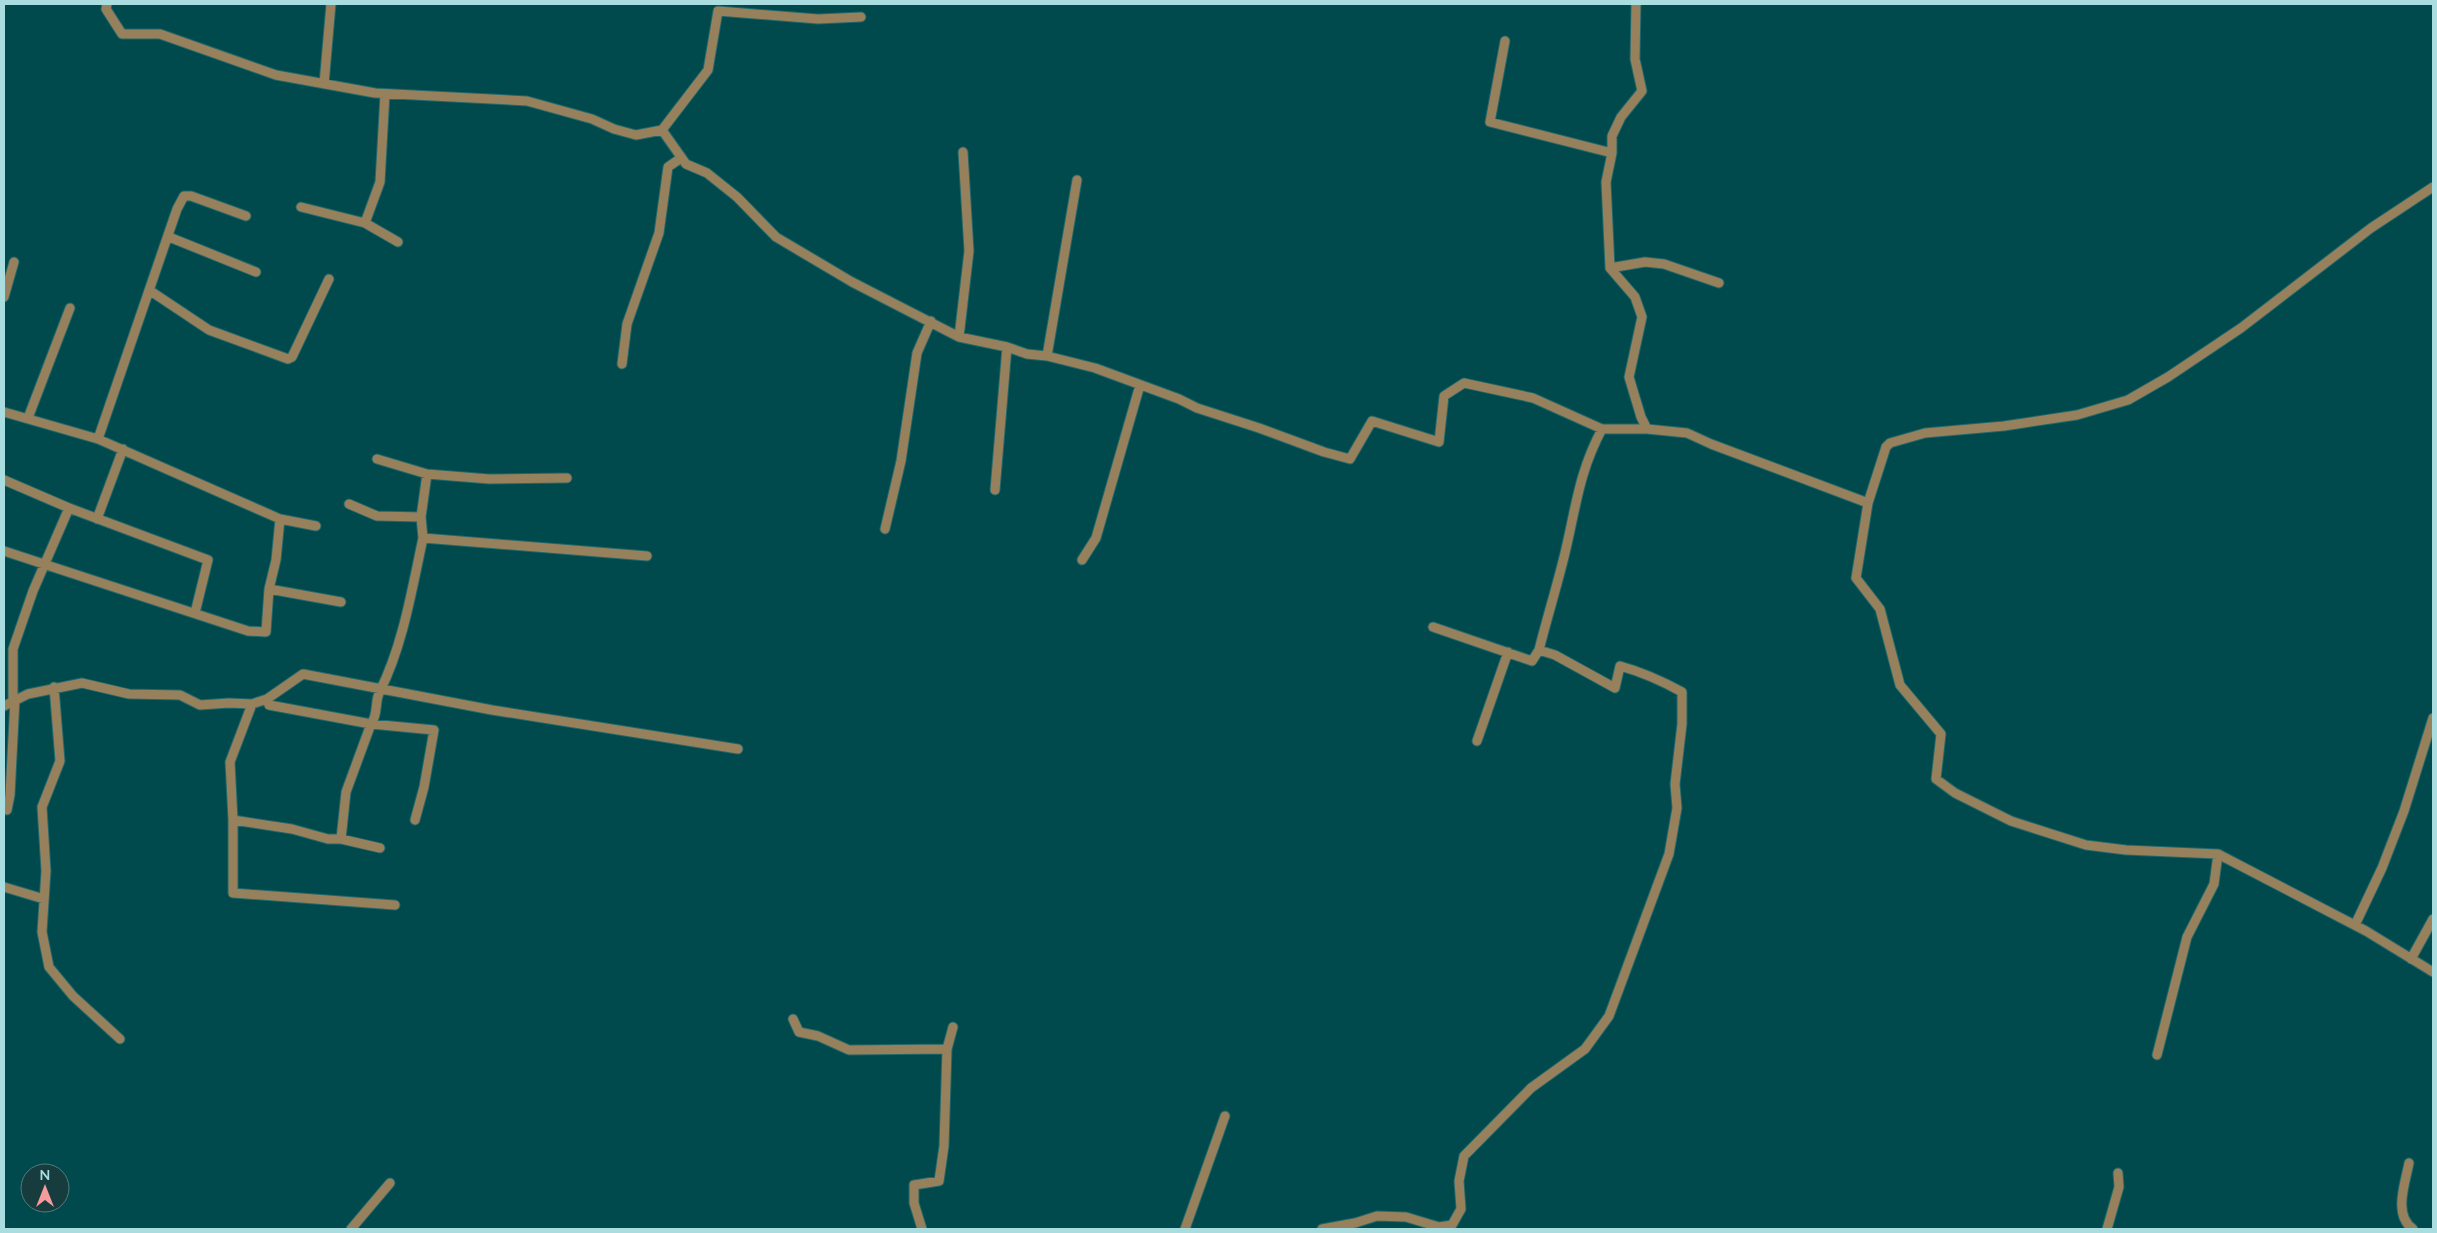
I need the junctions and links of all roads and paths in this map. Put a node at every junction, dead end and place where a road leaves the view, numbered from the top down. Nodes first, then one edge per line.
1 (107, 4) edge
2 (331, 4) edge
3 (1636, 4) edge
4 (861, 16) dead end
5 (1505, 41) dead end
6 (324, 84) junction
7 (385, 94) junction
8 (662, 130) junction
9 (963, 152) dead end
10 (1612, 153) junction
11 (681, 158) junction
12 (1077, 180) dead end
13 (2433, 187) edge
14 (301, 207) dead end
15 (246, 216) dead end
16 (364, 223) junction
17 (169, 237) junction
18 (398, 242) dead end
19 (14, 262) dead end
20 (1610, 268) junction
21 (256, 272) dead end
22 (329, 279) dead end
23 (1719, 283) dead end
24 (149, 290) junction
25 (4, 296) edge
26 (70, 308) dead end
27 (931, 321) junction
28 (959, 336) junction
29 (1007, 347) junction
30 (1047, 356) junction
31 (622, 364) dead end
32 (1140, 384) junction
33 (4, 412) edge
34 (28, 418) junction
35 (1602, 429) junction
36 (1647, 429) junction
37 (98, 439) junction
38 (123, 449) junction
39 (377, 459) dead end
40 (427, 474) junction
41 (567, 478) dead end
42 (4, 480) edge
43 (996, 490) dead end
44 (1868, 503) junction
45 (349, 504) dead end
46 (69, 508) junction
47 (421, 517) junction
48 (97, 519) junction
49 (280, 520) junction
50 (316, 526) dead end
51 (885, 529) dead end
52 (423, 538) junction
53 (4, 552) edge
54 (647, 556) dead end
55 (1082, 560) dead end
56 (44, 566) junction
57 (269, 589) junction
58 (342, 602) dead end
59 (195, 613) junction
60 (1433, 627) dead end
61 (1538, 650) junction
62 (1508, 652) junction
63 (54, 687) junction
64 (382, 688) junction
65 (267, 698) junction
66 (14, 700) junction
67 (252, 704) junction
68 (4, 706) edge
69 (2433, 718) edge
70 (371, 724) junction
71 (1477, 742) dead end
72 (738, 749) dead end
73 (7, 810) dead end
74 (233, 820) junction
75 (415, 820) dead end
76 (341, 839) junction
77 (380, 848) dead end
78 (2218, 854) junction
79 (4, 887) edge
80 (44, 899) junction
81 (396, 905) dead end
82 (2433, 919) edge
83 (2355, 925) junction
84 (2411, 959) junction
85 (2433, 972) edge
86 (793, 1019) dead end
87 (953, 1027) dead end
88 (120, 1039) dead end
89 (947, 1049) junction
90 (2157, 1055) dead end
91 (1225, 1116) dead end
92 (2409, 1163) dead end
93 (2118, 1173) dead end
94 (390, 1183) dead end
95 (350, 1229) edge
96 (922, 1229) edge
97 (1185, 1229) edge
98 (1322, 1229) edge
99 (2107, 1229) edge
100 (2413, 1229) edge

1 - 6 street
2 - 6 street
3 - 10 street
4 - 8 street
5 - 10 street
6 - 7 street
7 - 8 street
7 - 16 street
8 - 11 street
9 - 28 street
10 - 20 street
11 - 27 street
11 - 31 street
12 - 30 street
13 - 44 street
14 - 16 street
15 - 17 street
16 - 18 street
17 - 21 street
17 - 24 street
19 - 25 street
20 - 23 street
20 - 36 street
22 - 24 street
24 - 37 street
26 - 34 street
27 - 28 street
27 - 51 street
28 - 29 street
29 - 30 street
29 - 43 street
30 - 32 street
32 - 35 street
32 - 55 street
33 - 34 street
34 - 37 street
35 - 36 street
35 - 61 street
36 - 44 street
37 - 38 street
38 - 48 street
38 - 49 street
39 - 40 street
40 - 41 street
40 - 47 street
42 - 46 street
44 - 78 street
45 - 47 street
46 - 48 street
46 - 56 street
47 - 52 street
48 - 59 street
49 - 50 street
49 - 57 street
52 - 54 street
52 - 64 street
53 - 56 street
56 - 59 street
56 - 66 street
57 - 58 street
57 - 59 street
60 - 62 street
61 - 62 street
61 - 98 street
62 - 71 street
63 - 66 street
63 - 67 street
63 - 80 street
64 - 65 street
64 - 70 street
64 - 72 street
65 - 67 street
65 - 70 street
66 - 68 street
66 - 73 street
67 - 74 street
69 - 83 street
70 - 75 street
70 - 76 street
74 - 76 street
74 - 81 street
76 - 77 street
78 - 83 street
78 - 90 street
79 - 80 street
80 - 88 street
82 - 84 street
83 - 84 street
84 - 85 street
86 - 89 street
87 - 89 street
89 - 96 street
91 - 97 street
92 - 100 street
93 - 99 street
94 - 95 street

